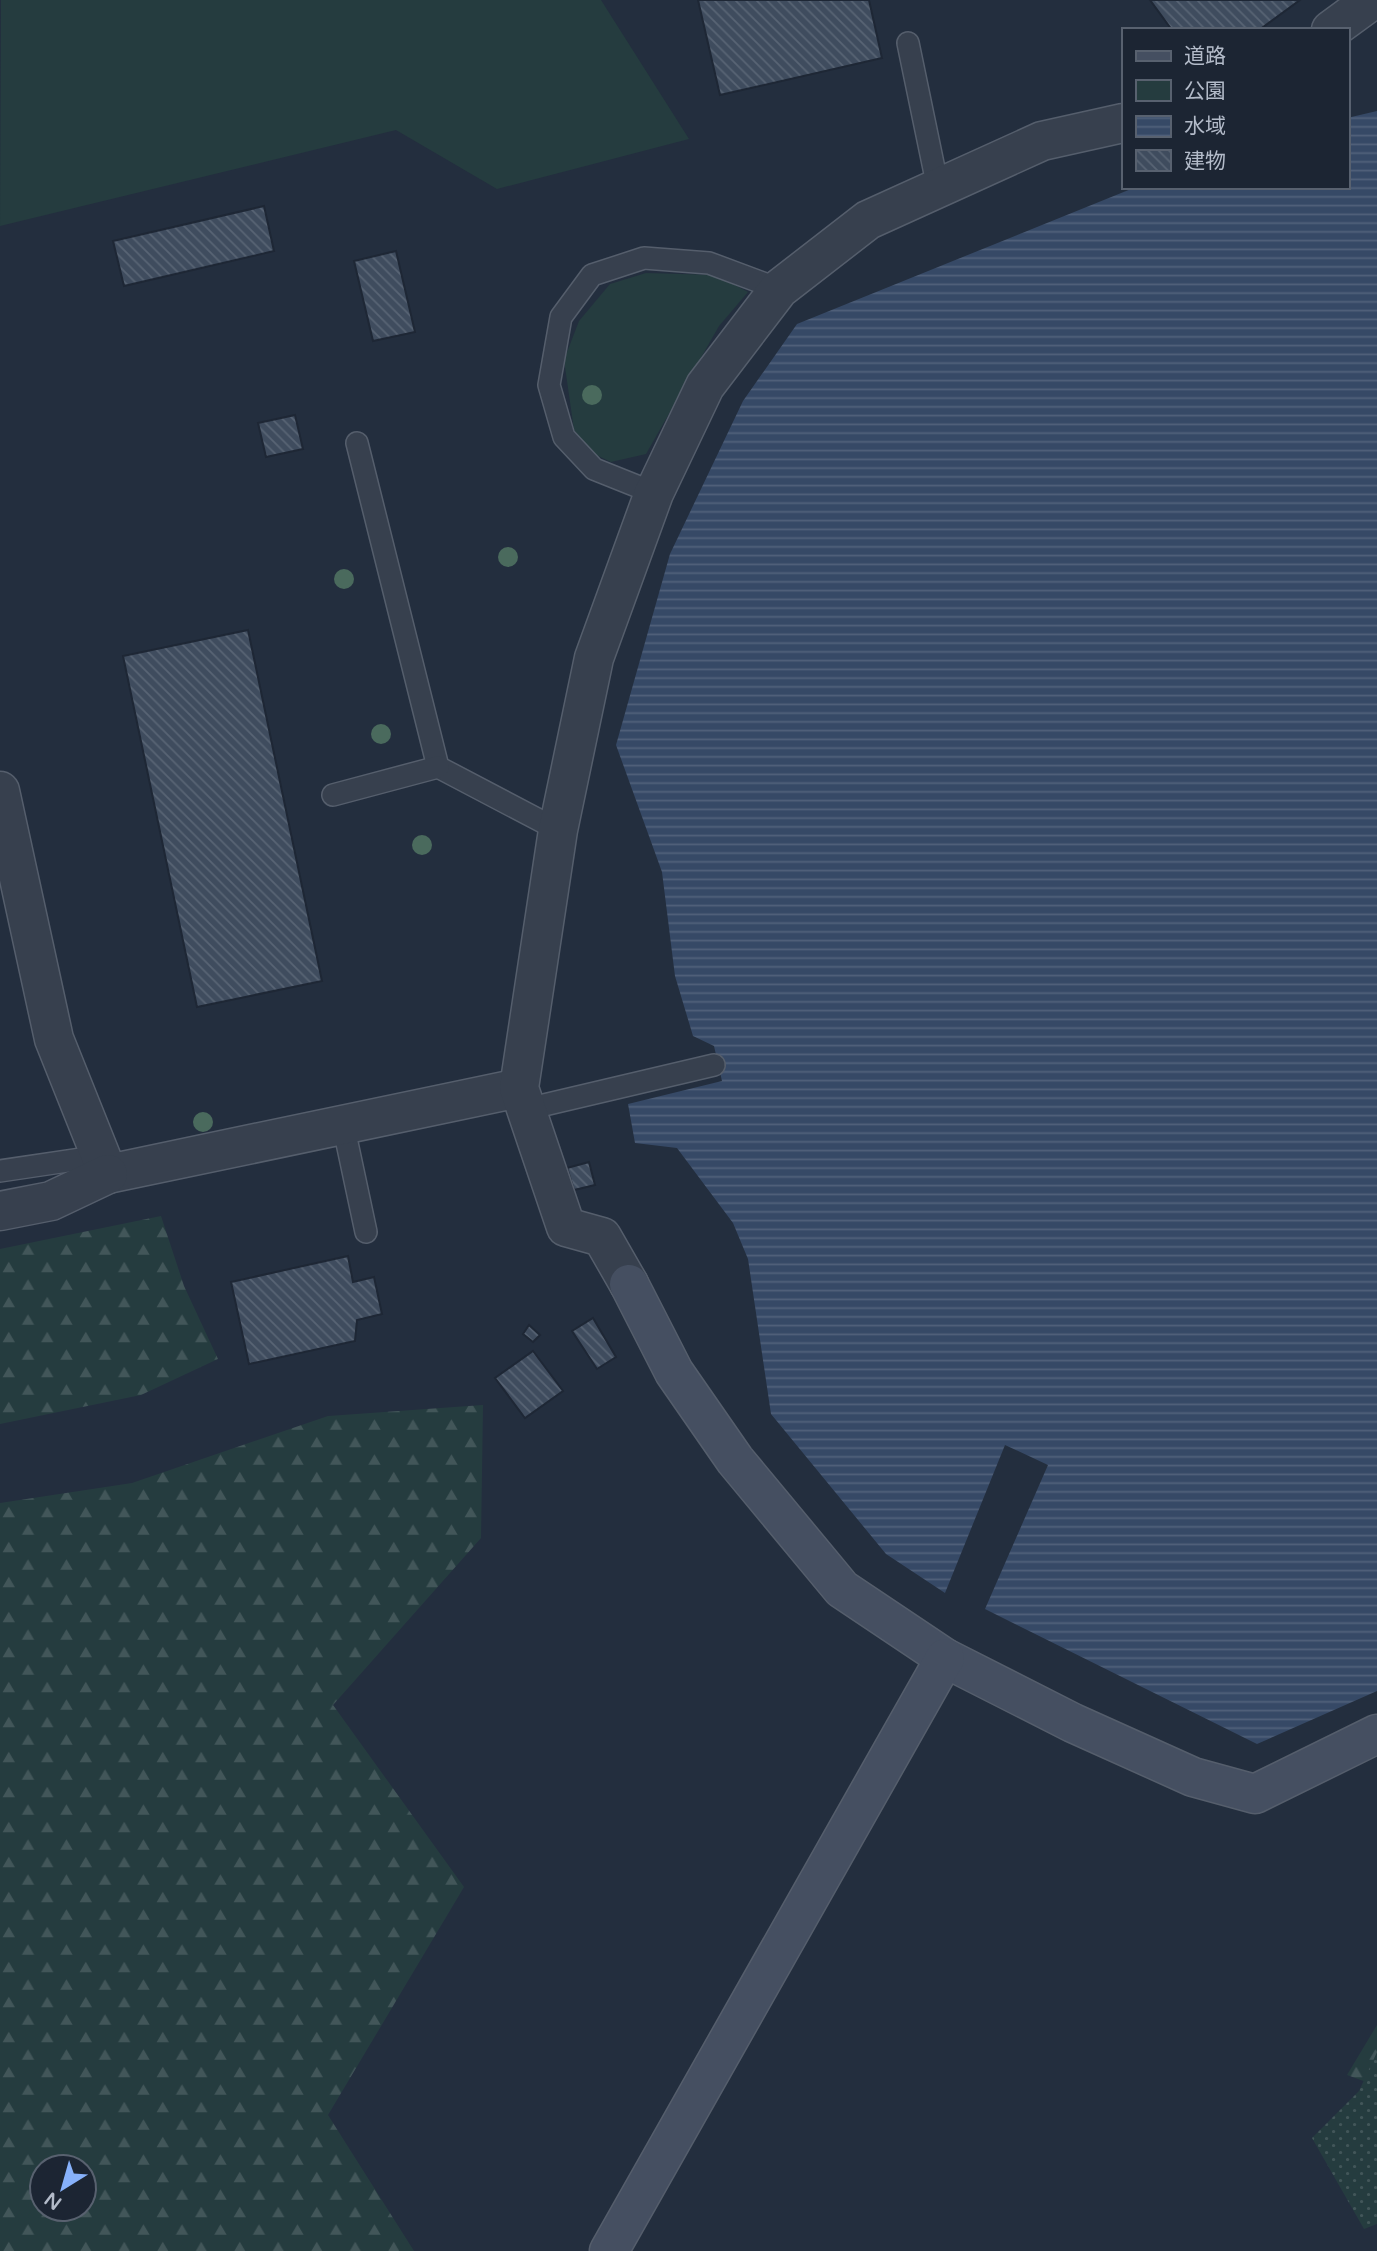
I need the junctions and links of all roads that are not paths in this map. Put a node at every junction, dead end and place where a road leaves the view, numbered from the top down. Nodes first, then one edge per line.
1 (1372, 0) edge
2 (1334, 28) edge
3 (908, 43) dead end
4 (1122, 123) edge
5 (938, 188) junction
6 (779, 289) junction
7 (357, 443) dead end
8 (654, 493) junction
9 (438, 767) junction
10 (0, 792) edge
11 (334, 794) dead end
12 (558, 830) junction
13 (714, 1065) dead end
14 (523, 1098) junction
15 (343, 1124) junction
16 (105, 1165) junction
17 (0, 1171) edge
18 (0, 1211) edge
19 (366, 1232) dead end
20 (945, 1658) junction
21 (1377, 1734) edge
22 (609, 2251) edge

1 - 2 street
3 - 5 lane
4 - 5 street
5 - 6 street
6 - 8 street
6 - 8 lane
7 - 9 lane
8 - 12 street
9 - 11 lane
9 - 12 lane
10 - 16 street
12 - 14 street
13 - 14 lane
14 - 15 street
14 - 20 street
15 - 16 street
15 - 19 lane
16 - 17 lane
16 - 18 street
20 - 21 street
20 - 22 street

